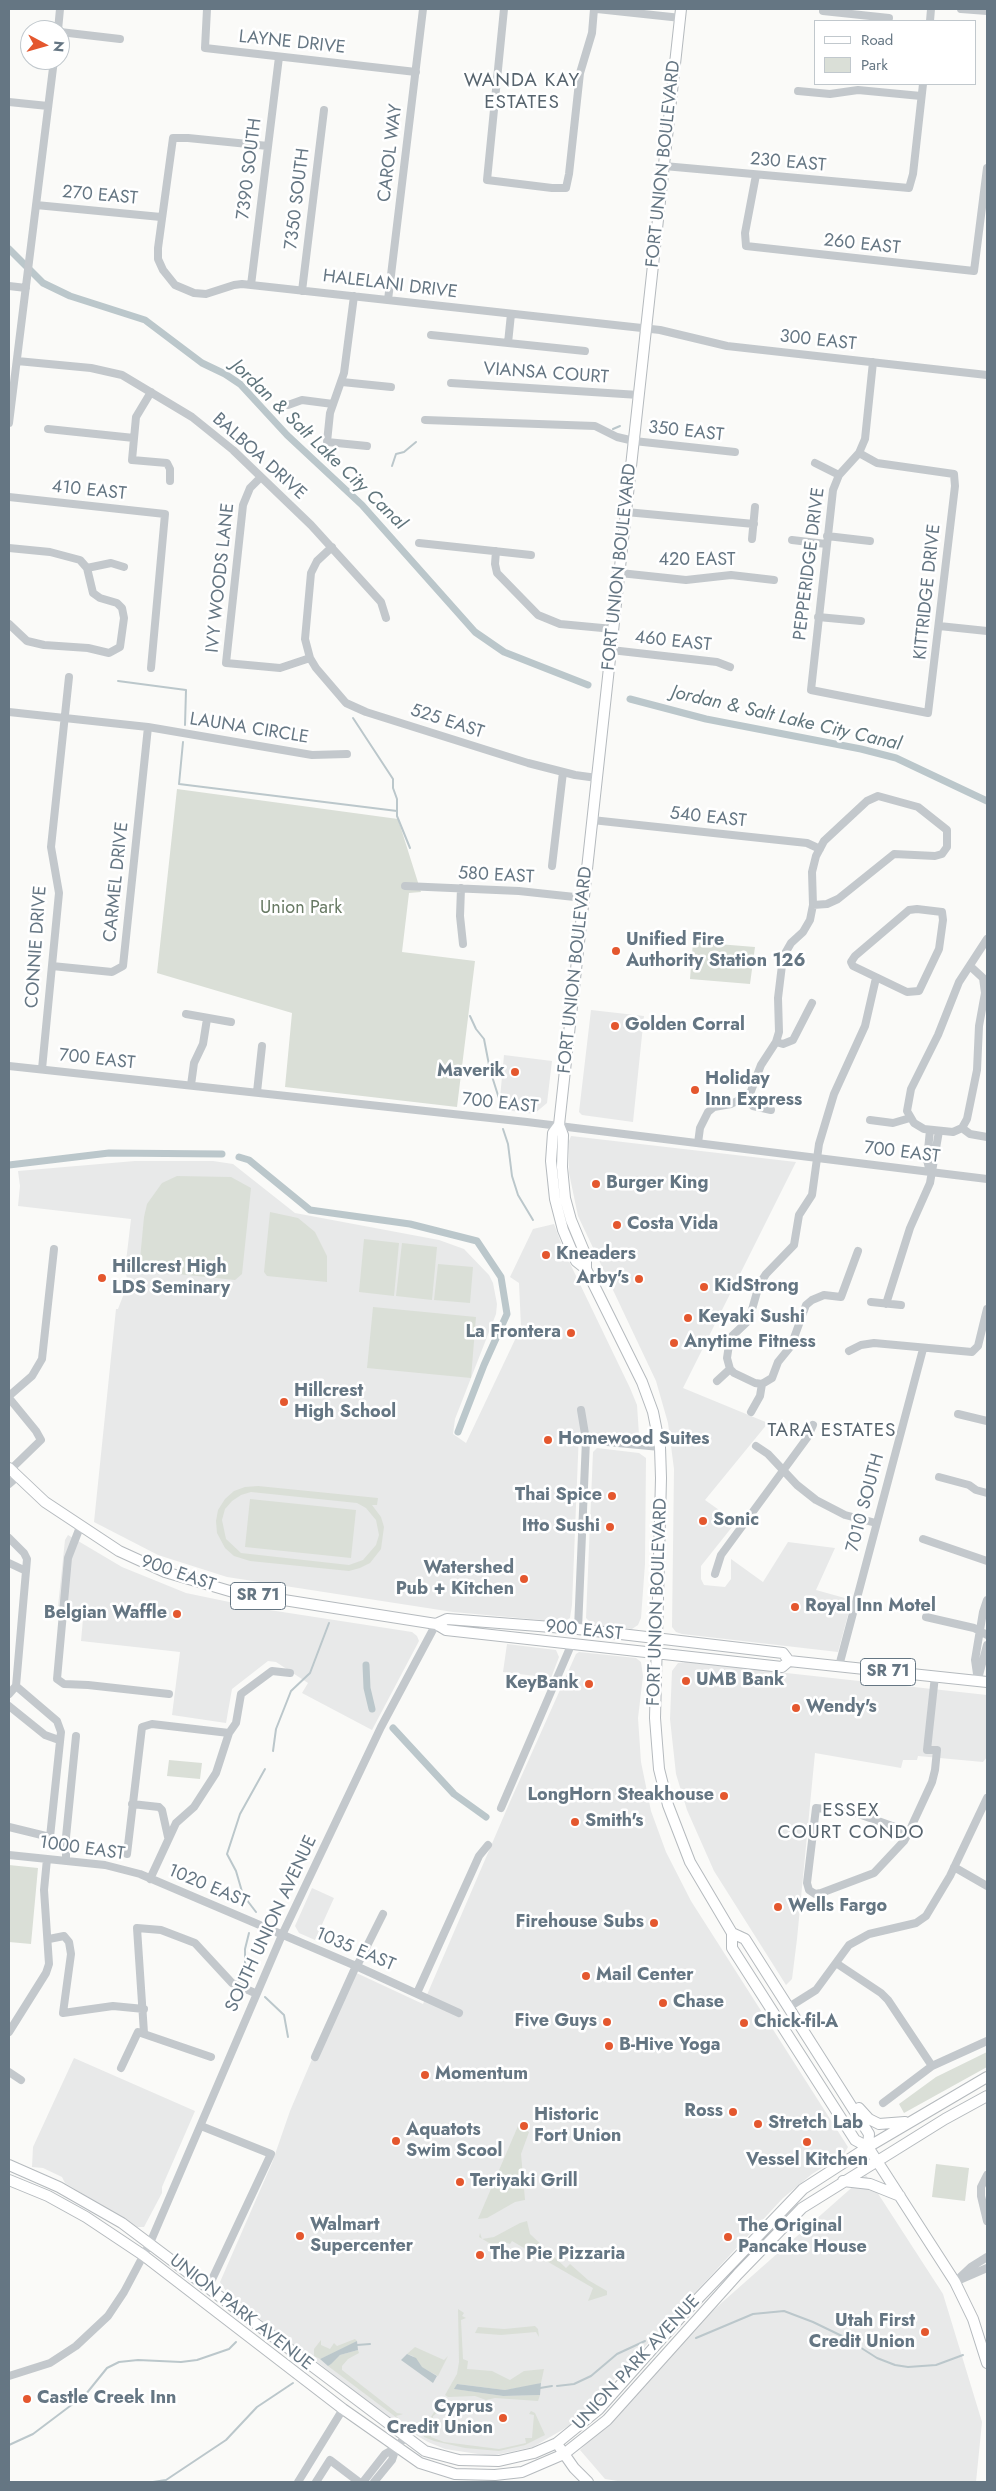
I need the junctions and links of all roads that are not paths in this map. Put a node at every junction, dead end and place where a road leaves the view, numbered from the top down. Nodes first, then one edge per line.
1 (207, 9) edge
2 (423, 9) edge
3 (504, 9) edge
4 (596, 9) edge
5 (961, 9) edge
6 (823, 11) dead end
7 (842, 11) edge
8 (987, 11) edge
9 (681, 13) edge
10 (889, 18) dead end
11 (70, 32) edge
12 (120, 39) dead end
13 (279, 57) junction
14 (53, 70) edge
15 (416, 72) junction
16 (923, 85) edge
17 (798, 91) dead end
18 (921, 96) junction
19 (9, 102) edge
20 (48, 106) junction
21 (324, 110) dead end
22 (268, 146) junction
23 (664, 166) junction
24 (987, 168) edge
25 (756, 175) junction
26 (36, 205) junction
27 (162, 217) junction
28 (26, 285) junction
29 (251, 285) junction
30 (9, 286) edge
31 (302, 290) junction
32 (354, 296) junction
33 (388, 300) junction
34 (511, 314) junction
35 (646, 329) junction
36 (431, 335) dead end
37 (508, 343) junction
38 (585, 351) dead end
39 (17, 361) junction
40 (873, 362) junction
41 (987, 375) edge
42 (342, 382) junction
43 (451, 383) dead end
44 (391, 387) dead end
45 (151, 392) junction
46 (639, 395) junction
47 (333, 404) junction
48 (288, 405) dead end
49 (425, 420) dead end
50 (9, 423) edge
51 (48, 429) dead end
52 (134, 438) junction
53 (634, 441) junction
54 (368, 446) dead end
55 (735, 452) dead end
56 (859, 453) junction
57 (815, 463) dead end
58 (838, 475) junction
59 (261, 477) junction
60 (170, 481) dead end
61 (9, 497) edge
62 (756, 507) dead end
63 (626, 512) junction
64 (754, 524) junction
65 (752, 539) dead end
66 (792, 540) dead end
67 (827, 540) junction
68 (870, 541) dead end
69 (419, 543) dead end
70 (332, 547) junction
71 (9, 548) edge
72 (496, 551) junction
73 (531, 555) dead end
74 (87, 568) junction
75 (124, 568) dead end
76 (620, 573) junction
77 (774, 580) dead end
78 (818, 617) junction
79 (386, 618) dead end
80 (861, 621) dead end
81 (9, 624) edge
82 (939, 626) junction
83 (614, 629) junction
84 (987, 632) edge
85 (611, 650) junction
86 (310, 658) junction
87 (730, 667) dead end
88 (151, 668) dead end
89 (69, 677) dead end
90 (9, 712) edge
91 (928, 713) joint
92 (64, 718) junction
93 (148, 727) junction
94 (347, 754) dead end
95 (563, 772) junction
96 (597, 778) junction
97 (592, 820) junction
98 (820, 849) junction
99 (552, 866) dead end
100 (405, 886) dead end
101 (461, 888) junction
102 (584, 898) junction
103 (813, 904) junction
104 (987, 939) edge
105 (463, 944) dead end
106 (52, 966) junction
107 (970, 966) junction
108 (876, 978) junction
109 (812, 1003) dead end
110 (186, 1014) dead end
111 (207, 1019) junction
112 (231, 1022) dead end
113 (776, 1042) junction
114 (262, 1046) dead end
115 (9, 1066) edge
116 (42, 1069) junction
117 (191, 1085) junction
118 (257, 1092) junction
119 (745, 1097) junction
120 (771, 1110) dead end
121 (910, 1118) junction
122 (870, 1120) dead end
123 (559, 1125) junction
124 (962, 1128) junction
125 (934, 1130) junction
126 (987, 1137) edge
127 (698, 1143) junction
128 (816, 1158) junction
129 (930, 1172) junction
130 (987, 1179) edge
131 (54, 1249) dead end
132 (858, 1251) dead end
133 (872, 1302) dead end
134 (886, 1304) junction
135 (901, 1305) dead end
136 (987, 1309) edge
137 (923, 1349) junction
138 (849, 1351) dead end
139 (730, 1369) junction
140 (717, 1382) dead end
141 (762, 1384) junction
142 (9, 1397) edge
143 (581, 1410) dead end
144 (751, 1412) dead end
145 (958, 1414) dead end
146 (987, 1421) edge
147 (813, 1425) dead end
148 (586, 1440) junction
149 (756, 1446) dead end
150 (660, 1447) junction
151 (784, 1469) junction
152 (11, 1471) edge
153 (939, 1477) dead end
154 (9, 1484) edge
155 (987, 1493) edge
156 (876, 1523) junction
157 (80, 1527) junction
158 (9, 1538) edge
159 (923, 1539) dead end
160 (987, 1561) edge
161 (9, 1563) edge
162 (26, 1571) junction
163 (715, 1574) dead end
164 (987, 1600) edge
165 (926, 1617) dead end
166 (436, 1624) junction
167 (578, 1630) junction
168 (980, 1630) junction
169 (987, 1636) edge
170 (656, 1638) junction
171 (572, 1643) junction
172 (987, 1644) edge
173 (656, 1653) junction
174 (789, 1661) junction
175 (839, 1666) junction
176 (290, 1673) dead end
177 (935, 1676) junction
178 (982, 1681) edge
179 (16, 1686) junction
180 (9, 1694) edge
181 (169, 1694) dead end
182 (9, 1706) edge
183 (229, 1733) junction
184 (76, 1736) dead end
185 (60, 1740) junction
186 (987, 1798) edge
187 (132, 1804) junction
188 (501, 1808) dead end
189 (9, 1826) edge
190 (909, 1832) junction
191 (168, 1838) junction
192 (488, 1845) dead end
193 (127, 1854) dead end
194 (9, 1855) edge
195 (47, 1859) junction
196 (66, 1861) junction
197 (954, 1867) junction
198 (150, 1878) junction
199 (987, 1886) edge
200 (383, 1914) dead end
201 (732, 1933) junction
202 (282, 1935) junction
203 (49, 1939) junction
204 (836, 1963) junction
205 (356, 1966) junction
206 (255, 1993) junction
207 (417, 1993) junction
208 (789, 2007) junction
209 (144, 2009) junction
210 (459, 2014) dead end
211 (9, 2032) edge
212 (144, 2032) junction
213 (987, 2041) edge
214 (316, 2056) dead end
215 (211, 2057) dead end
216 (932, 2066) junction
217 (121, 2068) dead end
218 (9, 2072) edge
219 (987, 2076) edge
220 (21, 2080) dead end
221 (845, 2096) junction
222 (987, 2096) edge
223 (883, 2103) dead end
224 (911, 2121) junction
225 (201, 2126) junction
226 (868, 2147) junction
227 (877, 2160) junction
228 (9, 2165) edge
229 (987, 2176) edge
230 (9, 2180) edge
231 (842, 2181) junction
232 (900, 2196) junction
233 (987, 2221) edge
234 (150, 2243) junction
235 (143, 2256) junction
236 (987, 2257) edge
237 (987, 2268) edge
238 (955, 2282) junction
239 (208, 2288) junction
240 (274, 2357) junction
241 (987, 2363) edge
242 (314, 2369) junction
243 (9, 2376) edge
244 (343, 2409) junction
245 (405, 2436) junction
246 (557, 2443) junction
247 (396, 2448) junction
248 (564, 2454) junction
249 (428, 2467) junction
250 (298, 2482) edge
251 (316, 2482) edge
252 (359, 2482) edge
253 (364, 2482) edge
254 (374, 2482) edge
255 (462, 2482) edge
256 (588, 2482) edge

1 - 13 street, LAYNE DRIVE
2 - 15 street, CAROL WAY
3 - 4 street
4 - 9 street
5 - 8 street
6 - 7 street
7 - 10 street
9 - 23 main road, FORT UNION BOULEVARD
11 - 12 street
13 - 15 street, LAYNE DRIVE
13 - 22 street, 7390 SOUTH
14 - 20 street
15 - 33 street, CAROL WAY
16 - 18 street
17 - 18 street
18 - 25 street, 230 EAST
19 - 20 street
20 - 26 street
21 - 31 street, 7350 SOUTH
22 - 27 street
22 - 29 street, 7390 SOUTH
23 - 25 street, 230 EAST
23 - 35 main road, FORT UNION BOULEVARD
24 - 25 street, 260 EAST
26 - 27 street, 270 EAST
26 - 28 street
27 - 29 street, HALELANI DRIVE
28 - 30 street
28 - 39 street
29 - 31 street, HALELANI DRIVE
31 - 32 street, HALELANI DRIVE
32 - 33 street, HALELANI DRIVE
32 - 42 street
33 - 34 street, HALELANI DRIVE
34 - 35 street, HALELANI DRIVE
34 - 37 street
35 - 40 street, 300 EAST
35 - 46 main road, FORT UNION BOULEVARD
36 - 37 street
37 - 38 street
39 - 45 street, BALBOA DRIVE
39 - 50 street
40 - 41 street, 300 EAST
40 - 56 street, PEPPERIDGE DRIVE
42 - 44 street
42 - 47 street
43 - 46 street, VIANSA COURT
45 - 52 street
45 - 59 street, BALBOA DRIVE
46 - 53 main road, FORT UNION BOULEVARD
47 - 48 street
47 - 54 street
49 - 53 street, 350 EAST
51 - 52 street
52 - 60 street
53 - 55 street, 350 EAST
53 - 63 main road, FORT UNION BOULEVARD
56 - 58 street, PEPPERIDGE DRIVE
56 - 82 street, KITTRIDGE DRIVE
57 - 58 street
58 - 67 street, PEPPERIDGE DRIVE
59 - 70 street, BALBOA DRIVE
59 - 86 street, IVY WOODS LANE
61 - 88 street, 410 EAST
62 - 64 street
63 - 64 street
63 - 76 main road, FORT UNION BOULEVARD
64 - 65 street
66 - 67 street
67 - 68 street
67 - 78 street, PEPPERIDGE DRIVE
69 - 72 street
70 - 79 street, BALBOA DRIVE
70 - 86 street
71 - 74 street
72 - 73 street
72 - 83 street
74 - 75 street
74 - 81 street
76 - 77 street, 420 EAST
76 - 83 main road, FORT UNION BOULEVARD
78 - 80 street
78 - 91 street, PEPPERIDGE DRIVE
82 - 84 street
82 - 91 street, KITTRIDGE DRIVE
83 - 85 main road, FORT UNION BOULEVARD
85 - 87 street, 460 EAST
85 - 96 main road, FORT UNION BOULEVARD
86 - 95 street, 525 EAST
89 - 92 street, CONNIE DRIVE
90 - 92 street, LAUNA CIRCLE
92 - 93 street, LAUNA CIRCLE
92 - 106 street, CONNIE DRIVE
93 - 94 street, LAUNA CIRCLE
93 - 106 street, CARMEL DRIVE
95 - 96 street, 525 EAST
95 - 99 street
96 - 97 main road, FORT UNION BOULEVARD
97 - 98 street, 540 EAST
97 - 102 main road, FORT UNION BOULEVARD
98 - 103 street
98 - 103 street
100 - 101 street, 580 EAST
101 - 102 street, 580 EAST
101 - 105 street
102 - 123 main road, FORT UNION BOULEVARD
103 - 113 street
104 - 107 street
106 - 116 street, CONNIE DRIVE
107 - 121 street
107 - 124 street
108 - 108 street
108 - 128 street
109 - 113 street
110 - 111 street
111 - 112 street
111 - 117 street
113 - 119 street
114 - 118 street
115 - 116 street, 700 EAST
116 - 117 street, 700 EAST
117 - 118 street, 700 EAST
118 - 123 street, 700 EAST
119 - 120 street
119 - 127 street
121 - 122 street
121 - 125 street
123 - 127 street, 700 EAST
123 - 150 main road, FORT UNION BOULEVARD
124 - 125 street
124 - 126 street
125 - 129 street
127 - 128 street, 700 EAST
128 - 129 street, 700 EAST
128 - 139 street
129 - 130 street, 700 EAST
129 - 134 street
131 - 142 street
132 - 141 street
133 - 134 street
134 - 135 street
136 - 137 street
137 - 138 street
137 - 156 street, 7010 SOUTH
139 - 140 street
139 - 141 street
141 - 144 street
142 - 152 street
143 - 148 street
145 - 146 street
147 - 151 street
148 - 150 street
148 - 167 street
149 - 151 street
150 - 170 main road, FORT UNION BOULEVARD
151 - 156 street
151 - 163 street
152 - 154 street
152 - 157 main road, 900 EAST / SR 71
153 - 155 street
156 - 175 street, 7010 SOUTH
157 - 166 main road, 900 EAST / SR 71
157 - 181 street
158 - 162 street
159 - 160 street
161 - 162 street
162 - 179 street
164 - 168 street
165 - 168 street
166 - 167 main road, 900 EAST / SR 71
166 - 171 main road, 900 EAST / SR 71
166 - 202 street, SOUTH UNION AVENUE
167 - 170 main road, 900 EAST / SR 71
168 - 169 street
168 - 178 street
170 - 173 main road, FORT UNION BOULEVARD
170 - 174 main road, 900 EAST / SR 71
171 - 173 main road, 900 EAST / SR 71
171 - 188 street
172 - 178 street
173 - 174 main road, 900 EAST / SR 71
173 - 201 main road, FORT UNION BOULEVARD
174 - 175 main road, 900 EAST / SR 71
175 - 177 main road, 900 EAST / SR 71
176 - 183 street
177 - 178 main road, 900 EAST / SR 71
177 - 190 street
179 - 180 street
179 - 185 street
182 - 185 street
183 - 187 street
183 - 191 street
184 - 196 street
185 - 189 street
186 - 197 street
187 - 191 street
187 - 193 street
190 - 190 street
191 - 198 street
192 - 207 street
194 - 195 street, 1000 EAST
195 - 196 street, 1000 EAST
195 - 203 street
196 - 198 street, 1000 EAST
197 - 199 street
197 - 204 street
198 - 202 street, 1020 EAST
200 - 205 street
201 - 208 main road, FORT UNION BOULEVARD
201 - 226 main road, FORT UNION BOULEVARD
202 - 205 street, 1035 EAST
202 - 206 street, SOUTH UNION AVENUE
203 - 209 street
203 - 211 street
204 - 208 street
204 - 216 street
205 - 207 street, 1035 EAST
205 - 214 street
206 - 209 street
206 - 225 street, SOUTH UNION AVENUE
207 - 210 street
208 - 221 main road, FORT UNION BOULEVARD
209 - 212 street
212 - 215 street
212 - 217 street
213 - 216 street
216 - 223 street
218 - 220 street
219 - 224 main road, UNION PARK AVENUE
221 - 224 main road
221 - 226 main road, FORT UNION BOULEVARD
222 - 227 main road, UNION PARK AVENUE
224 - 226 main road, UNION PARK AVENUE
225 - 234 street, SOUTH UNION AVENUE
225 - 239 street
226 - 227 main road, FORT UNION BOULEVARD
226 - 246 main road, UNION PARK AVENUE
227 - 231 main road, UNION PARK AVENUE
227 - 232 main road, FORT UNION BOULEVARD
228 - 234 main road, UNION PARK AVENUE
229 - 233 street
230 - 235 main road, UNION PARK AVENUE
231 - 232 main road
231 - 248 main road, UNION PARK AVENUE
232 - 238 main road, FORT UNION BOULEVARD
234 - 235 street, SOUTH UNION AVENUE
234 - 239 main road, UNION PARK AVENUE
235 - 240 main road, UNION PARK AVENUE
235 - 243 street, SOUTH UNION AVENUE
236 - 238 street
237 - 238 street
238 - 241 main road, FORT UNION BOULEVARD
239 - 242 main road, UNION PARK AVENUE
240 - 242 main road
240 - 244 main road, UNION PARK AVENUE
242 - 245 main road, UNION PARK AVENUE
244 - 247 main road, UNION PARK AVENUE
244 - 250 street
245 - 246 main road, UNION PARK AVENUE
245 - 247 street
246 - 248 main road
247 - 249 main road, UNION PARK AVENUE
247 - 253 street
247 - 254 street
248 - 249 main road, UNION PARK AVENUE
248 - 256 main road
249 - 255 main road
251 - 252 street

